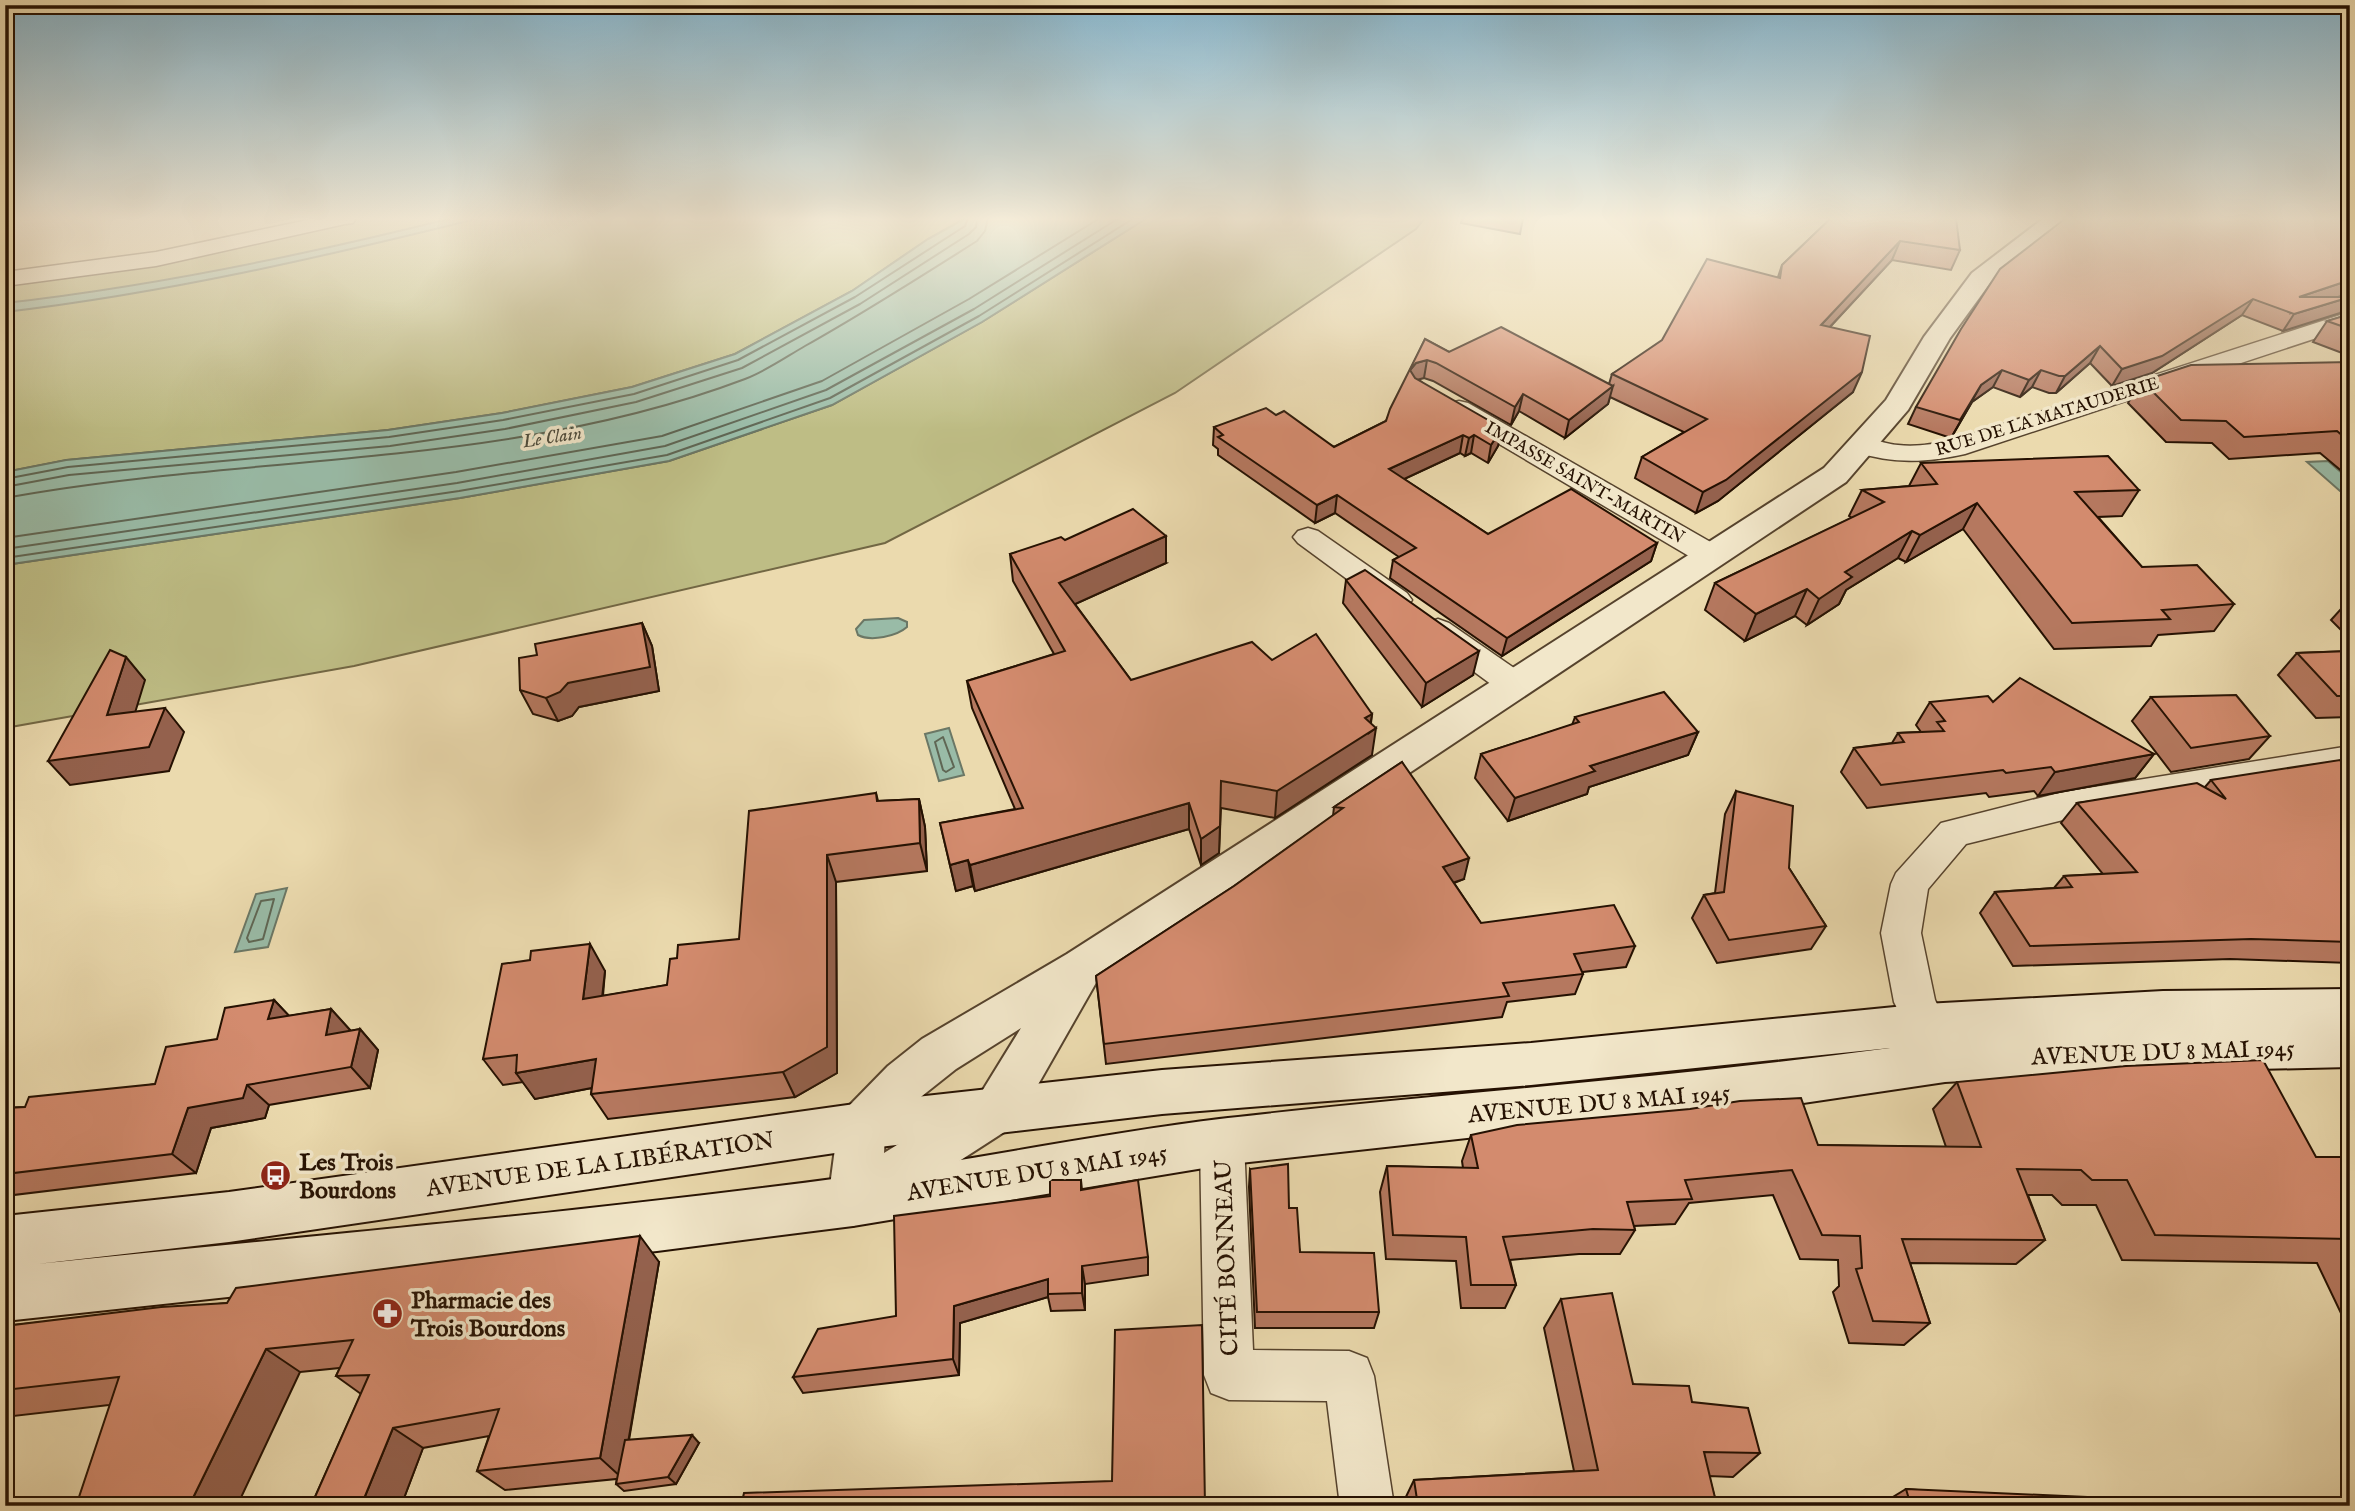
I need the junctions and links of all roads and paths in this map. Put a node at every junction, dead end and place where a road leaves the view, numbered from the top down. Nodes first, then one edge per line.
1 (1974, 289) edge
2 (2350, 319) edge
3 (1435, 395) edge
4 (1863, 445) junction
5 (1308, 537) dead end
6 (1710, 555) junction
7 (1516, 685) junction
8 (2350, 760) edge
9 (1083, 967) junction
10 (2350, 1009) edge
11 (1935, 1042) junction
12 (2350, 1046) edge
13 (998, 1109) junction
14 (862, 1126) junction
15 (1222, 1142) junction
16 (853, 1201) junction
17 (5, 1242) edge
18 (5, 1294) edge
19 (1367, 1506) edge

1 - 4 main road
2 - 4 street, RUE DE LA MATAUDERIE
3 - 6 street, IMPASSE SAINT-MARTIN
4 - 6 main road
5 - 7 street
6 - 7 main road
7 - 9 main road
8 - 11 street
9 - 13 main road
9 - 14 main road
10 - 11 main road, AVENUE DU 8 MAI 1945
11 - 12 main road, AVENUE DU 8 MAI 1945
11 - 13 main road, AVENUE DU 8 MAI 1945
11 - 15 main road, AVENUE DU 8 MAI 1945
13 - 14 main road, AVENUE DU 8 MAI 1945
13 - 16 main road
14 - 16 main road
14 - 17 main road, AVENUE DE LA LIBÉRATION
15 - 16 main road, AVENUE DU 8 MAI 1945
15 - 19 street, CITÉ BONNEAU
16 - 18 main road

